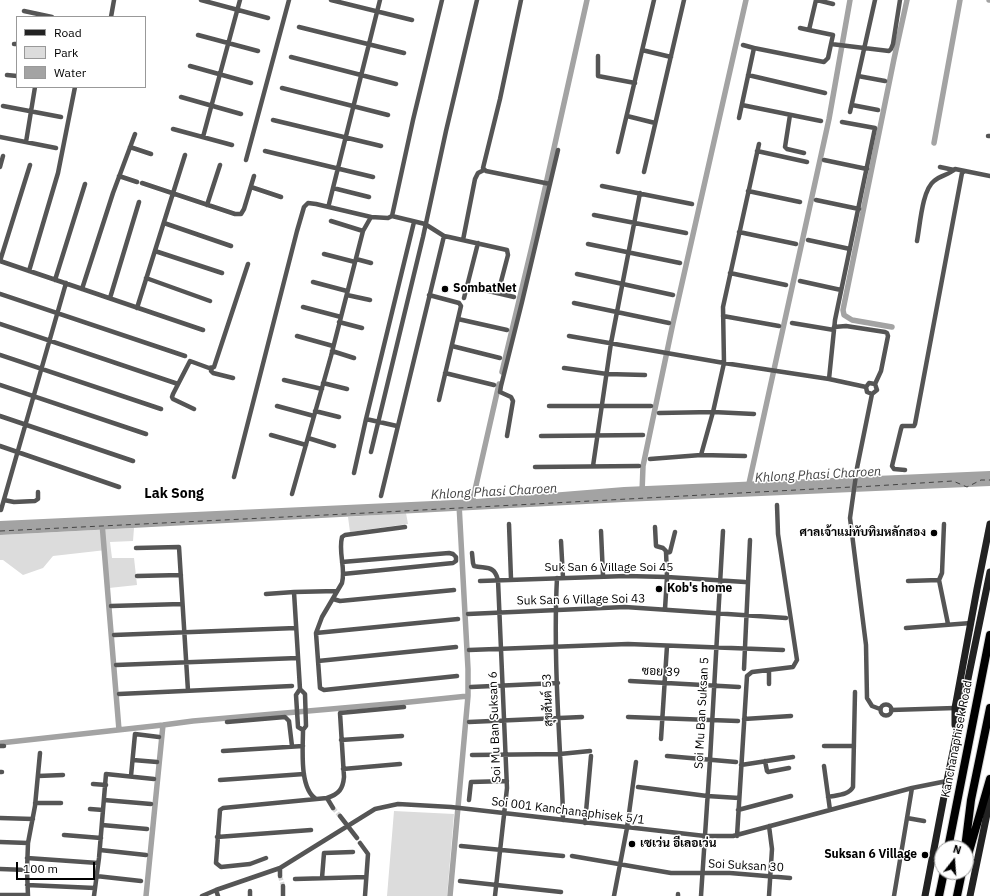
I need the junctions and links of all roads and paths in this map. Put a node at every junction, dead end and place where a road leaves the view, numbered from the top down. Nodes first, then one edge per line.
1 (114, 0) edge
2 (201, 0) edge
3 (240, 0) edge
4 (289, 0) edge
5 (331, 0) edge
6 (380, 0) edge
7 (442, 0) edge
8 (477, 0) edge
9 (521, 0) edge
10 (654, 0) edge
11 (684, 0) edge
12 (817, 0) edge
13 (876, 0) edge
14 (900, 0) edge
15 (833, 4) dead end
16 (238, 10) junction
17 (24, 11) dead end
18 (377, 12) junction
19 (45, 16) edge
20 (111, 16) edge
21 (268, 18) dead end
22 (412, 20) dead end
23 (300, 27) dead end
24 (800, 28) dead end
25 (809, 30) junction
26 (198, 35) dead end
27 (228, 43) junction
28 (369, 44) junction
29 (833, 44) junction
30 (743, 45) dead end
31 (754, 48) junction
32 (864, 48) junction
33 (642, 50) junction
34 (258, 51) dead end
35 (404, 53) dead end
36 (598, 56) dead end
37 (291, 57) dead end
38 (671, 57) junction
39 (190, 66) dead end
40 (220, 74) junction
41 (6, 75) dead end
42 (361, 75) junction
43 (16, 76) edge
44 (748, 76) junction
45 (858, 76) junction
46 (885, 82) dead end
47 (250, 83) dead end
48 (635, 83) junction
49 (396, 84) dead end
50 (35, 88) edge
51 (75, 88) edge
52 (282, 88) dead end
53 (826, 93) dead end
54 (181, 97) dead end
55 (742, 105) junction
56 (852, 105) junction
57 (3, 106) dead end
58 (212, 106) junction
59 (354, 106) junction
60 (878, 110) dead end
61 (31, 111) junction
62 (850, 112) dead end
63 (242, 114) dead end
64 (388, 115) dead end
65 (790, 115) junction
66 (627, 116) junction
67 (61, 117) dead end
68 (739, 118) dead end
69 (274, 120) dead end
70 (821, 121) dead end
71 (842, 122) dead end
72 (655, 124) junction
73 (173, 129) dead end
74 (135, 134) dead end
75 (0, 137) edge
76 (203, 137) junction
77 (346, 138) junction
78 (26, 142) junction
79 (759, 144) dead end
80 (232, 145) dead end
81 (381, 146) dead end
82 (130, 147) junction
83 (56, 148) dead end
84 (558, 150) dead end
85 (265, 151) dead end
86 (757, 151) junction
87 (618, 152) dead end
88 (804, 153) dead end
89 (151, 154) dead end
90 (185, 155) dead end
91 (3, 156) dead end
92 (246, 160) dead end
93 (824, 160) dead end
94 (807, 162) dead end
95 (30, 165) dead end
96 (220, 165) dead end
97 (0, 166) edge
98 (940, 167) dead end
99 (338, 169) junction
100 (866, 169) junction
101 (484, 170) junction
102 (954, 170) junction
103 (965, 171) junction
104 (644, 172) dead end
105 (119, 176) junction
106 (254, 176) dead end
107 (990, 176) edge
108 (373, 178) dead end
109 (85, 184) dead end
110 (550, 184) junction
111 (602, 186) dead end
112 (251, 187) junction
113 (333, 188) junction
114 (748, 191) junction
115 (173, 193) junction
116 (640, 193) junction
117 (281, 197) dead end
118 (369, 197) dead end
119 (816, 200) dead end
120 (138, 202) dead end
121 (800, 202) dead end
122 (329, 204) dead end
123 (692, 204) dead end
124 (207, 205) junction
125 (859, 208) junction
126 (371, 216) junction
127 (392, 216) junction
128 (594, 216) dead end
129 (331, 221) dead end
130 (414, 222) junction
131 (164, 223) junction
132 (634, 223) junction
133 (425, 224) junction
134 (363, 231) junction
135 (686, 232) dead end
136 (739, 232) junction
137 (444, 236) junction
138 (464, 240) junction
139 (808, 240) dead end
140 (917, 241) dead end
141 (478, 243) junction
142 (588, 244) dead end
143 (796, 244) dead end
144 (231, 246) dead end
145 (850, 249) junction
146 (155, 251) junction
147 (628, 253) junction
148 (324, 254) dead end
149 (356, 260) junction
150 (0, 261) edge
151 (371, 263) dead end
152 (680, 263) dead end
153 (248, 264) dead end
154 (29, 271) junction
155 (222, 273) dead end
156 (730, 273) junction
157 (577, 274) dead end
158 (146, 278) junction
159 (55, 280) junction
160 (800, 281) dead end
161 (313, 282) dead end
162 (66, 283) junction
163 (622, 284) junction
164 (786, 285) dead end
165 (467, 286) junction
166 (82, 289) junction
167 (841, 290) junction
168 (347, 293) junction
169 (498, 293) junction
170 (0, 294) edge
171 (429, 295) junction
172 (673, 295) dead end
173 (514, 297) dead end
174 (110, 298) junction
175 (464, 298) dead end
176 (370, 300) dead end
177 (210, 301) dead end
178 (574, 303) dead end
179 (303, 307) dead end
180 (137, 308) junction
181 (617, 312) junction
182 (58, 313) junction
183 (723, 316) junction
184 (458, 319) junction
185 (340, 320) junction
186 (669, 323) dead end
187 (792, 323) dead end
188 (0, 324) edge
189 (779, 326) dead end
190 (362, 328) dead end
191 (834, 329) junction
192 (203, 330) dead end
193 (507, 330) dead end
194 (297, 336) dead end
195 (569, 336) dead end
196 (50, 341) junction
197 (611, 343) junction
198 (333, 346) junction
199 (452, 346) junction
200 (332, 351) junction
201 (0, 355) edge
202 (185, 356) dead end
203 (354, 358) dead end
204 (500, 358) dead end
205 (724, 363) junction
206 (42, 368) junction
207 (212, 368) junction
208 (564, 368) dead end
209 (445, 374) junction
210 (606, 374) junction
211 (646, 375) dead end
212 (233, 378) dead end
213 (829, 379) junction
214 (284, 380) dead end
215 (323, 383) junction
216 (178, 384) junction
217 (875, 384) junction
218 (494, 385) dead end
219 (0, 386) edge
220 (866, 387) junction
221 (322, 389) junction
222 (347, 389) dead end
223 (872, 394) junction
224 (34, 397) junction
225 (439, 400) dead end
226 (602, 405) junction
227 (277, 406) dead end
228 (549, 406) dead end
229 (651, 406) dead end
230 (161, 409) dead end
231 (194, 409) dead end
232 (713, 412) junction
233 (660, 413) dead end
234 (315, 414) junction
235 (754, 414) dead end
236 (0, 416) edge
237 (339, 417) dead end
238 (366, 419) junction
239 (378, 422) junction
240 (26, 424) junction
241 (397, 426) junction
242 (146, 434) dead end
243 (272, 435) dead end
244 (597, 435) junction
245 (643, 435) dead end
246 (507, 436) dead end
247 (540, 436) dead end
248 (308, 438) junction
249 (306, 445) junction
250 (0, 446) edge
251 (334, 446) dead end
252 (18, 452) junction
253 (371, 452) dead end
254 (701, 455) junction
255 (745, 456) dead end
256 (650, 459) dead end
257 (133, 461) dead end
258 (592, 466) junction
259 (639, 466) dead end
260 (535, 467) dead end
261 (905, 470) dead end
262 (354, 474) dead end
263 (234, 477) dead end
264 (120, 487) dead end
265 (38, 492) dead end
266 (292, 494) dead end
267 (381, 496) dead end
268 (4, 500) junction
269 (777, 505) dead end
270 (1, 510) dead end
271 (509, 524) dead end
272 (944, 524) dead end
273 (990, 524) edge
274 (405, 527) dead end
275 (655, 527) dead end
276 (601, 531) dead end
277 (723, 531) dead end
278 (675, 532) dead end
279 (750, 540) dead end
280 (561, 541) dead end
281 (136, 548) dead end
282 (472, 553) dead end
283 (666, 553) junction
284 (342, 562) junction
285 (990, 572) edge
286 (343, 574) junction
287 (181, 575) junction
288 (137, 576) dead end
289 (602, 576) junction
290 (667, 577) junction
291 (557, 578) junction
292 (562, 578) junction
293 (511, 579) junction
294 (498, 580) junction
295 (721, 580) junction
296 (939, 580) junction
297 (480, 581) dead end
298 (908, 581) dead end
299 (745, 582) dead end
300 (454, 590) dead end
301 (337, 591) junction
302 (294, 592) junction
303 (266, 594) dead end
304 (333, 599) junction
305 (182, 604) junction
306 (111, 606) dead end
307 (665, 609) junction
308 (555, 610) junction
309 (500, 612) junction
310 (718, 613) junction
311 (468, 614) dead end
312 (748, 615) junction
313 (786, 618) dead end
314 (458, 619) dead end
315 (971, 623) junction
316 (948, 624) junction
317 (296, 628) junction
318 (906, 628) dead end
319 (184, 632) junction
320 (316, 634) junction
321 (114, 635) dead end
322 (990, 635) edge
323 (557, 646) junction
324 (667, 646) junction
325 (456, 647) dead end
326 (716, 648) junction
327 (502, 649) junction
328 (745, 649) junction
329 (469, 650) dead end
330 (783, 650) dead end
331 (298, 658) junction
332 (318, 661) junction
333 (186, 662) junction
334 (116, 665) dead end
335 (744, 669) dead end
336 (769, 670) junction
337 (457, 676) dead end
338 (630, 681) dead end
339 (665, 682) junction
340 (558, 683) junction
341 (769, 684) dead end
342 (503, 685) junction
343 (714, 685) junction
344 (292, 686) dead end
345 (471, 686) dead end
346 (739, 687) dead end
347 (300, 689) junction
348 (188, 691) junction
349 (855, 692) dead end
350 (119, 694) dead end
351 (404, 707) dead end
352 (955, 708) junction
353 (990, 708) edge
354 (880, 710) junction
355 (891, 710) junction
356 (791, 716) dead end
357 (582, 717) dead end
358 (628, 717) dead end
359 (559, 718) junction
360 (662, 719) junction
361 (744, 719) junction
362 (505, 721) junction
363 (712, 721) junction
364 (738, 721) dead end
365 (227, 722) dead end
366 (469, 722) dead end
367 (302, 728) junction
368 (402, 736) dead end
369 (159, 737) dead end
370 (661, 739) dead end
371 (955, 739) junction
372 (341, 740) junction
373 (292, 746) junction
374 (303, 746) junction
375 (824, 746) dead end
376 (854, 746) junction
377 (223, 751) dead end
378 (40, 753) dead end
379 (560, 754) junction
380 (472, 755) dead end
381 (507, 755) junction
382 (667, 756) dead end
383 (792, 757) dead end
384 (133, 760) junction
385 (710, 760) junction
386 (765, 761) junction
387 (157, 762) dead end
388 (636, 762) dead end
389 (736, 762) dead end
390 (400, 764) dead end
391 (741, 765) junction
392 (824, 766) dead end
393 (788, 768) dead end
394 (343, 769) junction
395 (304, 774) junction
396 (63, 775) dead end
397 (38, 776) junction
398 (131, 776) junction
399 (154, 779) dead end
400 (990, 779) edge
401 (220, 780) dead end
402 (507, 781) junction
403 (947, 781) junction
404 (93, 784) dead end
405 (106, 785) junction
406 (638, 787) dead end
407 (990, 787) edge
408 (912, 788) junction
409 (707, 796) junction
410 (792, 796) dead end
411 (828, 797) junction
412 (327, 798) junction
413 (739, 798) junction
414 (316, 799) junction
415 (104, 800) junction
416 (469, 800) dead end
417 (35, 803) junction
418 (61, 804) dead end
419 (151, 804) dead end
420 (333, 808) tunnel mouth
421 (90, 809) dead end
422 (103, 810) junction
423 (738, 810) junction
424 (830, 810) junction
425 (504, 814) junction
426 (340, 816) tunnel mouth
427 (0, 818) edge
428 (907, 818) junction
429 (33, 819) junction
430 (563, 820) junction
431 (924, 821) dead end
432 (585, 823) junction
433 (102, 825) junction
434 (348, 825) junction
435 (769, 826) junction
436 (627, 828) junction
437 (147, 829) dead end
438 (311, 830) dead end
439 (64, 835) dead end
440 (705, 836) junction
441 (737, 836) junction
442 (217, 837) junction
443 (101, 838) junction
444 (357, 838) dead end
445 (950, 840) edge
446 (966, 840) edge
447 (972, 840) edge
448 (0, 842) edge
449 (28, 843) junction
450 (360, 844) dead end
451 (461, 846) dead end
452 (100, 850) junction
453 (499, 850) junction
454 (353, 852) dead end
455 (146, 855) dead end
456 (563, 856) dead end
457 (572, 856) dead end
458 (27, 858) junction
459 (266, 858) dead end
460 (98, 863) junction
461 (620, 864) junction
462 (280, 868) junction
463 (0, 869) edge
464 (27, 870) junction
465 (702, 874) junction
466 (96, 876) junction
467 (280, 876) tunnel mouth
468 (770, 876) junction
469 (366, 877) junction
470 (295, 878) dead end
471 (322, 878) junction
472 (790, 878) dead end
473 (942, 880) edge
474 (961, 880) edge
475 (141, 881) dead end
476 (460, 881) dead end
477 (27, 885) junction
478 (496, 885) junction
479 (282, 886) tunnel mouth
480 (95, 888) junction
481 (216, 890) junction
482 (561, 892) dead end
483 (0, 895) edge
484 (28, 896) edge
485 (94, 896) edge
486 (202, 896) edge
487 (218, 896) edge
488 (283, 896) edge
489 (365, 896) edge
490 (495, 896) edge
491 (614, 896) edge
492 (701, 896) edge
493 (769, 896) edge
494 (894, 896) edge
495 (925, 896) edge
496 (939, 896) edge
497 (957, 896) edge
498 (970, 896) edge

1 - 20 street
2 - 16 street
3 - 16 street
4 - 92 street
5 - 18 street
6 - 18 street
7 - 127 street
8 - 133 street
9 - 101 street
10 - 33 street
11 - 38 street
12 - 15 street
12 - 25 street
13 - 32 street
14 - 32 street
16 - 21 street
16 - 27 street
17 - 19 street
18 - 22 street
18 - 28 street
23 - 28 street
24 - 25 street
25 - 29 street
26 - 27 street
27 - 34 street
27 - 40 street
28 - 35 street
28 - 42 street
29 - 31 street
29 - 32 street
30 - 31 street
31 - 44 street
32 - 45 street
33 - 38 street
33 - 48 street
36 - 48 street
37 - 42 street
38 - 72 street
39 - 40 street
40 - 47 street
40 - 58 street
41 - 43 street
42 - 49 street
42 - 59 street
44 - 53 street
44 - 55 street
45 - 46 street
45 - 56 street
48 - 66 street
50 - 61 street
51 - 154 street
52 - 59 street
54 - 58 street
55 - 65 street
55 - 68 street
56 - 60 street
56 - 62 street
57 - 61 street
58 - 63 street
58 - 76 street
59 - 64 street
59 - 77 street
61 - 67 street
61 - 78 street
65 - 70 street
65 - 88 street
66 - 72 street
66 - 87 street
69 - 77 street
71 - 100 street
72 - 104 street
73 - 76 street
74 - 82 street
75 - 78 street
76 - 80 street
77 - 81 street
77 - 99 street
78 - 83 street
79 - 86 street
82 - 89 street
82 - 105 street
84 - 110 street
85 - 99 street
86 - 94 street
86 - 114 street
90 - 115 street
91 - 97 street
93 - 100 street
95 - 150 street
96 - 124 street
98 - 102 street
99 - 108 street
99 - 113 street
100 - 125 street
101 - 110 street
101 - 138 street
102 - 103 street
102 - 140 street
103 - 107 street
103 - 261 street
105 - 115 street
105 - 166 street
106 - 112 street
109 - 159 street
110 - 246 street
111 - 116 street
112 - 117 street
112 - 124 street
113 - 118 street
113 - 122 street
114 - 121 street
114 - 136 street
115 - 124 street
115 - 131 street
116 - 123 street
116 - 132 street
119 - 125 street
120 - 174 street
125 - 145 street
126 - 127 street
126 - 134 street
126 - 263 street
127 - 130 street
128 - 132 street
129 - 134 street
130 - 133 street
130 - 238 street
131 - 144 street
131 - 146 street
132 - 135 street
132 - 147 street
133 - 137 street
133 - 239 street
134 - 149 street
136 - 143 street
136 - 156 street
137 - 138 street
137 - 171 street
138 - 141 street
139 - 145 street
141 - 165 street
141 - 169 street
142 - 147 street
145 - 167 street
146 - 155 street
146 - 158 street
147 - 152 street
147 - 163 street
148 - 149 street
149 - 151 street
149 - 168 street
150 - 154 street
153 - 207 street
154 - 159 street
156 - 164 street
156 - 183 street
157 - 163 street
158 - 177 street
158 - 180 street
159 - 162 street
160 - 167 street
161 - 168 street
162 - 166 street
162 - 182 street
163 - 172 street
163 - 181 street
165 - 169 street
165 - 175 street
166 - 174 street
167 - 191 street
168 - 176 street
168 - 185 street
169 - 173 street
170 - 182 street
171 - 184 street
171 - 241 street
174 - 180 street
178 - 181 street
179 - 185 street
180 - 192 street
181 - 186 street
181 - 197 street
182 - 196 street
182 - 202 street
183 - 189 street
183 - 205 street
184 - 193 street
184 - 199 street
185 - 190 street
185 - 198 street
187 - 191 street
188 - 196 street
191 - 213 street
191 - 217 street
194 - 198 street
195 - 197 street
196 - 206 street
196 - 216 street
197 - 205 street
197 - 210 street
198 - 200 street
199 - 204 street
199 - 209 street
200 - 203 street
200 - 215 street
201 - 206 street
205 - 213 street
205 - 232 street
206 - 224 street
206 - 230 street
207 - 212 street
207 - 216 street
208 - 210 street
209 - 218 street
209 - 225 street
210 - 211 street
210 - 226 street
213 - 220 street
214 - 221 street
215 - 221 street
215 - 222 street
216 - 231 street
217 - 220 street
217 - 223 street
219 - 224 street
220 - 223 street
221 - 234 street
223 - 354 street
224 - 240 street
224 - 242 street
226 - 228 street
226 - 229 street
226 - 244 street
227 - 234 street
232 - 233 street
232 - 235 street
232 - 254 street
234 - 237 street
234 - 248 street
236 - 240 street
238 - 239 street
238 - 262 street
239 - 241 street
239 - 253 street
240 - 252 street
240 - 257 street
241 - 267 street
243 - 249 street
244 - 245 street
244 - 247 street
244 - 258 street
248 - 249 street
248 - 251 street
249 - 266 street
250 - 252 street
252 - 264 street
252 - 268 street
254 - 255 street
254 - 256 street
258 - 259 street
258 - 260 street
265 - 268 street
268 - 270 street
269 - 336 street
271 - 293 street
272 - 296 street
273 - 315 main road
274 - 284 street
275 - 283 street
276 - 289 street
277 - 295 street, Soi Mu Ban Suksan 5
278 - 283 street
279 - 312 street
280 - 292 street
281 - 287 street
282 - 294 street
283 - 290 street
284 - 286 street
284 - 286 street
285 - 371 main road
286 - 301 street
287 - 288 street
287 - 305 street
289 - 290 street, Suk San 6 Village Soi 45
289 - 292 street, Suk San 6 Village Soi 45
290 - 295 street, Suk San 6 Village Soi 45
290 - 307 street
291 - 292 street, Suk San 6 Village Soi 45
291 - 293 street, Suk San 6 Village Soi 45
291 - 308 street, สุขสันต์ 53
293 - 294 street, Suk San 6 Village Soi 45
294 - 297 street, Suk San 6 Village Soi 45
294 - 309 street, Soi Mu Ban Suksan 6
295 - 299 street, Suk San 6 Village Soi 45
295 - 310 street, Soi Mu Ban Suksan 5
296 - 298 street
296 - 316 street
300 - 304 street
301 - 302 street
301 - 304 street
302 - 303 street
302 - 317 street
304 - 320 street
305 - 306 street
305 - 319 street
307 - 308 street, Suk San 6 Village Soi 43
307 - 310 street, Suk San 6 Village Soi 43
308 - 309 street, Suk San 6 Village Soi 43
308 - 323 street, สุขสันต์ 53
309 - 311 street, Suk San 6 Village Soi 43
309 - 327 street, Soi Mu Ban Suksan 6
310 - 312 street, Suk San 6 Village Soi 43
310 - 326 street, Soi Mu Ban Suksan 5
312 - 313 street, Suk San 6 Village Soi 43
312 - 328 street
314 - 320 street
315 - 316 street
315 - 352 main road
316 - 318 street
317 - 319 street
317 - 331 street
319 - 321 street
319 - 333 street
320 - 332 street
322 - 445 highway, Kanchanaphisek Road
323 - 324 street
323 - 327 street
323 - 340 street, สุขสันต์ 53
324 - 326 street
324 - 339 street
325 - 332 street
326 - 328 street
326 - 343 street, Soi Mu Ban Suksan 5
327 - 329 street
327 - 342 street, Soi Mu Ban Suksan 6
328 - 330 street
328 - 335 street
331 - 333 street
331 - 347 street
332 - 337 street
333 - 334 street
333 - 348 street
336 - 341 street
336 - 361 street
338 - 339 street, ซอย 39
339 - 343 street, ซอย 39
339 - 360 street
340 - 342 street
340 - 359 street, สุขสันต์ 53
342 - 345 street
342 - 362 street, Soi Mu Ban Suksan 6
343 - 346 street, ซอย 39
343 - 363 street, Soi Mu Ban Suksan 5
344 - 348 street
347 - 367 street
347 - 367 street
348 - 350 street
349 - 376 street
351 - 372 street
352 - 355 street
352 - 371 main road
353 - 446 highway
354 - 355 street
354 - 355 street
356 - 361 street
357 - 359 street
358 - 360 street
359 - 362 street
359 - 379 street, สุขสันต์ 53
360 - 363 street
360 - 370 street
361 - 391 street
362 - 366 street
362 - 381 street, Soi Mu Ban Suksan 6
363 - 364 street
363 - 385 street, Soi Mu Ban Suksan 5
365 - 373 street
367 - 374 street
368 - 372 street
369 - 384 street
371 - 403 main road
372 - 394 street
373 - 374 street
373 - 377 street
374 - 395 street
375 - 376 street
376 - 411 street
378 - 397 street
379 - 381 street
379 - 430 street, สุขสันต์ 53
379 - 432 street
380 - 381 street
381 - 402 street, Soi Mu Ban Suksan 6
382 - 385 street
383 - 386 street
384 - 387 street
384 - 398 street
385 - 389 street
385 - 409 street, Soi Mu Ban Suksan 5
386 - 391 street
386 - 393 street
388 - 436 street
390 - 394 street
391 - 413 street
392 - 411 street
394 - 412 street
395 - 401 street
395 - 414 street
396 - 397 street
397 - 417 street
398 - 399 street
398 - 405 street
400 - 447 highway
402 - 416 street
402 - 425 street, Soi Mu Ban Suksan 6
403 - 408 street, Soi 001 Kanchanaphisek 5/1
403 - 495 main road
404 - 405 street
405 - 415 street
406 - 409 street
407 - 498 main road
408 - 424 street, Soi 001 Kanchanaphisek 5/1
408 - 428 street
409 - 413 street
409 - 440 street, Soi Mu Ban Suksan 5
410 - 423 street
411 - 424 street
412 - 414 street
412 - 420 street
413 - 423 street
414 - 442 street
415 - 419 street
415 - 422 street
417 - 418 street
417 - 429 street
421 - 422 street
422 - 433 street
423 - 441 street
424 - 435 street, Soi 001 Kanchanaphisek 5/1
425 - 430 street, Soi 001 Kanchanaphisek 5/1
425 - 434 street, Soi 001 Kanchanaphisek 5/1
425 - 453 street, Soi Mu Ban Suksan 6
426 - 434 street
427 - 429 street
428 - 431 street
428 - 494 street
429 - 449 street
430 - 432 street, Soi 001 Kanchanaphisek 5/1
432 - 436 street, Soi 001 Kanchanaphisek 5/1
433 - 437 street
433 - 443 street
434 - 444 street
434 - 462 street, Soi 001 Kanchanaphisek 5/1
435 - 441 street, Soi 001 Kanchanaphisek 5/1
435 - 468 street
436 - 440 street, Soi 001 Kanchanaphisek 5/1
436 - 461 street
438 - 442 street
439 - 443 street
440 - 441 street, Soi 001 Kanchanaphisek 5/1
440 - 465 street, Soi Mu Ban Suksan 5
442 - 459 street
443 - 452 street
448 - 449 street
449 - 458 street
450 - 469 street
451 - 453 street
452 - 455 street
452 - 460 street
453 - 456 street
453 - 478 street, Soi Mu Ban Suksan 6
454 - 471 street
457 - 461 street, Soi Suksan 30
458 - 460 street
458 - 464 street
460 - 466 street
461 - 465 street, Soi Suksan 30
461 - 491 street
462 - 467 street
462 - 481 street, Soi 001 Kanchanaphisek 5/1
463 - 464 street
464 - 477 street
465 - 468 street, Soi Suksan 30
465 - 492 street, Soi Mu Ban Suksan 5
466 - 475 street
466 - 480 street
468 - 472 street, Soi Suksan 30
468 - 493 street
469 - 471 street
469 - 489 street
470 - 471 street
473 - 496 highway
474 - 497 highway
476 - 478 street
477 - 480 street
477 - 484 street
478 - 482 street
478 - 490 street, Soi Mu Ban Suksan 6
479 - 488 street
480 - 485 street
481 - 486 street, Soi 001 Kanchanaphisek 5/1
481 - 487 street
483 - 484 street

